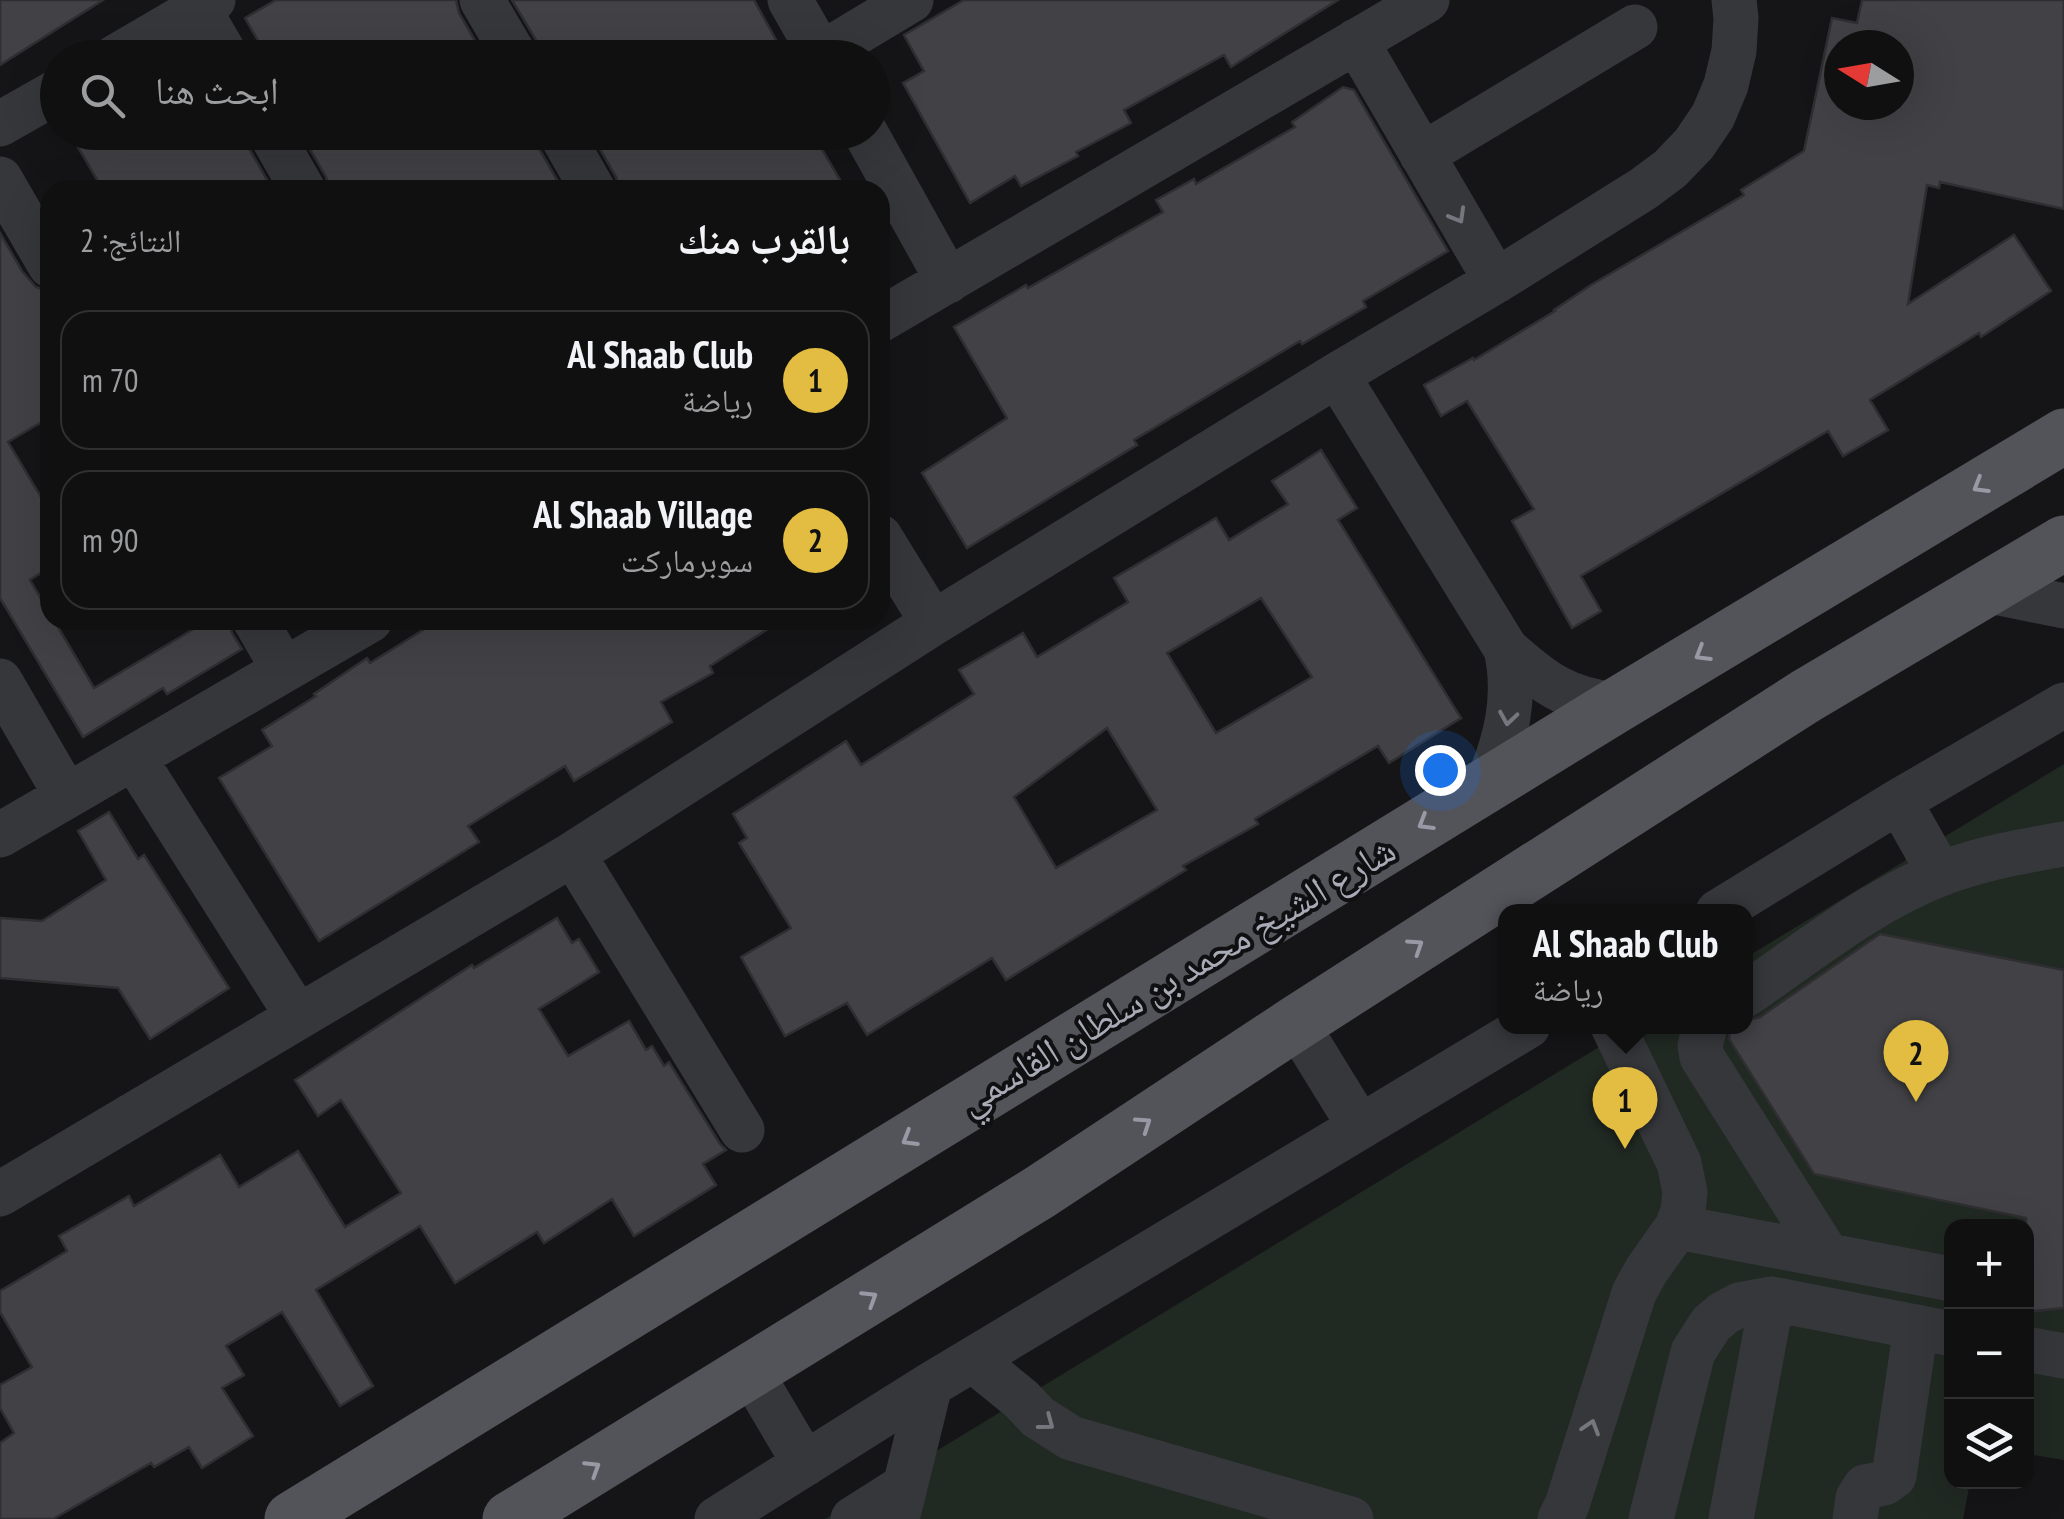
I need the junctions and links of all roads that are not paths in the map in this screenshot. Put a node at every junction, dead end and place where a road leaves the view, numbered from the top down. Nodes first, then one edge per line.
1 (482, 0) edge
2 (790, 0) edge
3 (910, 0) edge
4 (1428, 0) edge
5 (1734, 0) edge
6 (206, 4) edge
7 (1635, 26) dead end
8 (145, 40) edge
9 (220, 40) edge
10 (505, 40) edge
11 (813, 40) edge
12 (847, 40) edge
13 (1356, 42) junction
14 (40, 101) edge
15 (0, 124) edge
16 (280, 150) edge
17 (570, 150) edge
18 (875, 150) edge
19 (1422, 155) junction
20 (0, 179) edge
21 (297, 180) edge
22 (587, 180) edge
23 (40, 248) edge
24 (948, 280) junction
25 (1496, 281) junction
26 (890, 314) edge
27 (1337, 375) junction
28 (2064, 436) edge
29 (2064, 542) edge
30 (890, 553) edge
31 (1984, 590) junction
32 (2064, 606) edge
33 (933, 623) junction
34 (262, 630) edge
35 (353, 630) edge
36 (1506, 649) junction
37 (284, 670) junction
38 (0, 681) edge
39 (1617, 705) junction
40 (2064, 705) edge
41 (134, 758) junction
42 (1487, 785) junction
43 (66, 796) junction
44 (1899, 801) junction
45 (0, 835) edge
46 (2064, 844) edge
47 (573, 854) junction
48 (1940, 874) junction
49 (1731, 904) edge
50 (1753, 990) edge
51 (298, 1017) junction
52 (1296, 1023) junction
53 (1515, 1034) edge
54 (1617, 1034) edge
55 (1703, 1034) edge
56 (1360, 1127) junction
57 (742, 1130) dead end
58 (0, 1194) edge
59 (1677, 1227) junction
60 (1827, 1255) junction
61 (1944, 1278) edge
62 (1772, 1298) junction
63 (1934, 1331) edge
64 (2034, 1350) edge
65 (2064, 1356) edge
66 (972, 1360) junction
67 (750, 1371) junction
68 (930, 1386) junction
69 (805, 1464) junction
70 (901, 1503) edge
71 (292, 1519) edge
72 (510, 1519) edge
73 (717, 1519) edge
74 (853, 1519) edge
75 (1351, 1519) edge
76 (1560, 1519) edge
77 (1651, 1519) edge
78 (1732, 1519) edge
79 (1855, 1519) edge

1 - 10 street
2 - 11 street
3 - 12 street
4 - 13 street
5 - 25 street
6 - 8 street
6 - 9 street
7 - 19 street
13 - 19 street
13 - 24 street
14 - 15 street
16 - 21 street
17 - 22 street
18 - 24 street
19 -> 25 street
20 - 23 street
24 - 26 street
25 - 27 street
27 - 33 street
27 - 36 street
28 -> 39 main road, شارع الشيخ محمد بن سلطان القاسمي
29 - 31 main road
30 - 33 street
31 - 32 street
52 -> 31 main road
33 - 47 street
34 - 37 street
35 - 37 street
36 - 39 street
36 -> 42 street
37 - 41 street
38 - 43 street
39 - 42 main road, شارع الشيخ محمد بن سلطان القاسمي
40 - 44 street
41 - 43 street
41 - 51 street
42 -> 71 main road, شارع الشيخ محمد بن سلطان القاسمي
43 - 45 street
44 - 48 street
44 - 49 street
46 - 48 street
47 - 51 street
47 - 57 street
48 - 50 street
51 - 58 street
52 - 56 street
67 -> 52 main road
53 - 56 street
54 - 59 street
55 - 60 street
56 - 66 street
59 - 60 street
76 -> 59 street
60 - 61 street
62 - 63 street
62 - 77 street
62 - 78 street
63 - 79 street
64 - 65 street
66 - 68 street
66 -> 75 street
67 - 69 street
72 -> 67 main road
68 - 69 street
68 - 70 street
69 - 73 street
70 - 74 street

